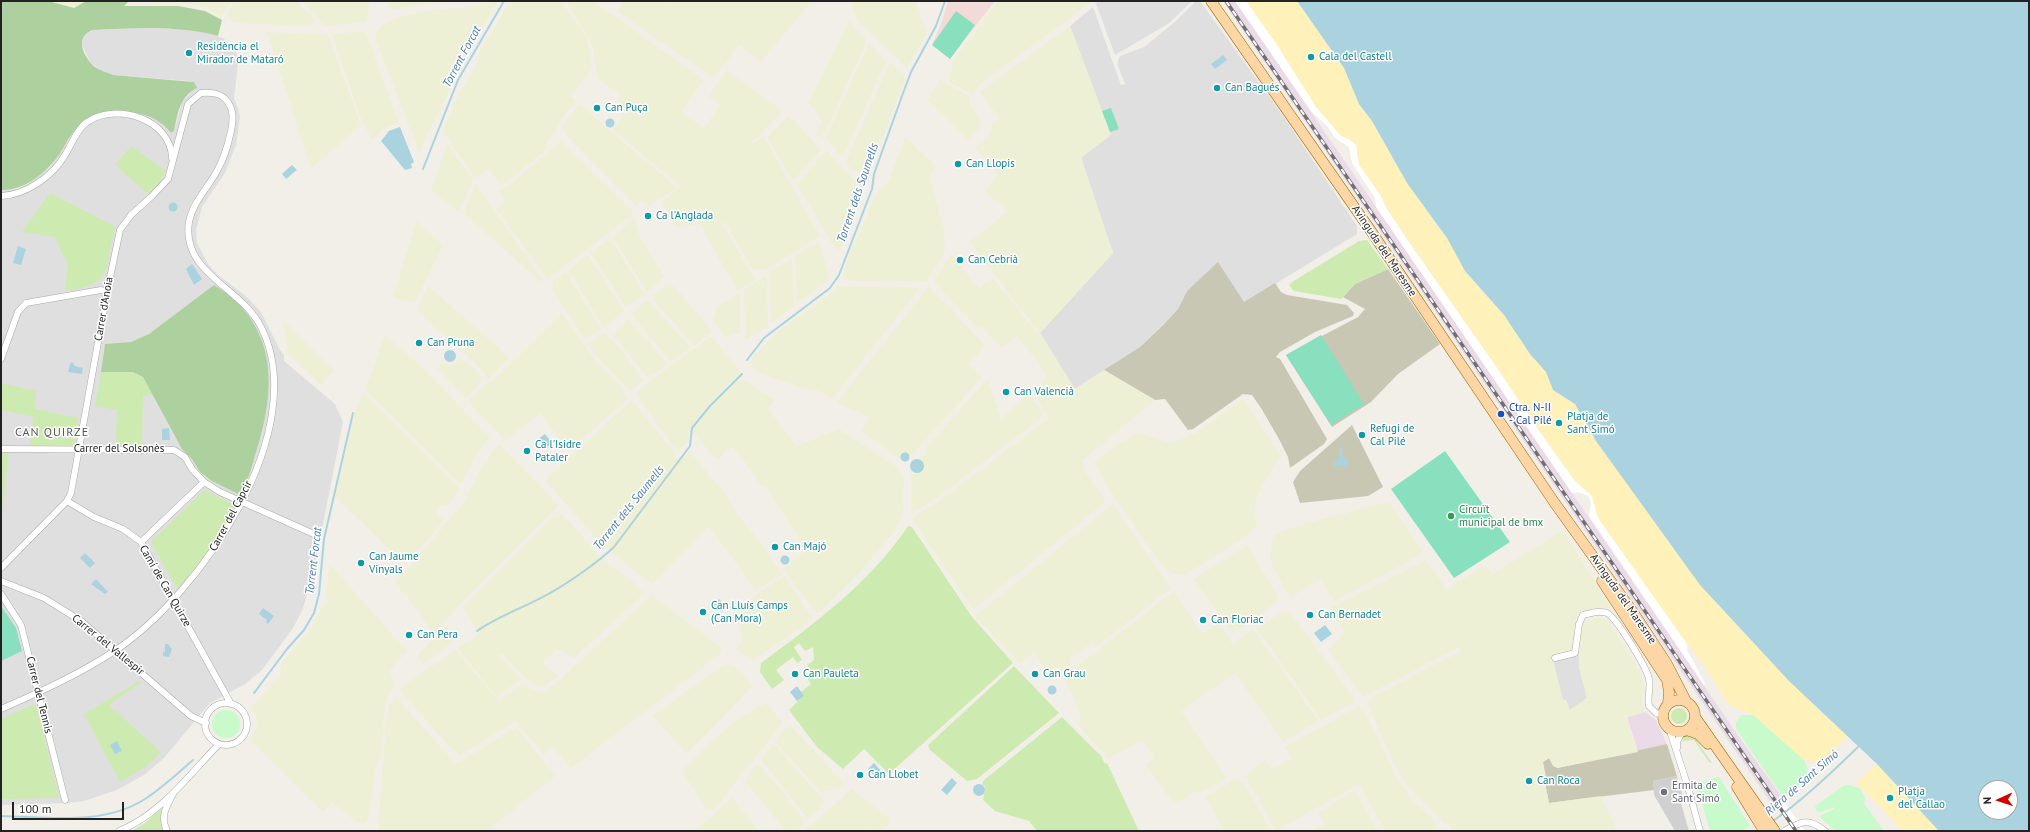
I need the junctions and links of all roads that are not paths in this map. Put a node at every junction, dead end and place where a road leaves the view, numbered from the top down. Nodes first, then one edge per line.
1 (1211, 1) edge
2 (232, 114) joint
3 (173, 162) junction
4 (1, 196) edge
5 (106, 292) junction
6 (1, 359) edge
7 (78, 448) junction
8 (1, 449) edge
9 (204, 482) junction
10 (67, 501) junction
11 (242, 501) junction
12 (1554, 502) junction
13 (316, 535) dead end
14 (141, 542) junction
15 (1, 568) edge
16 (1, 581) edge
17 (1, 594) edge
18 (173, 600) junction
19 (116, 650) junction
20 (1555, 658) dead end
21 (38, 692) junction
22 (1686, 701) junction
23 (232, 704) junction
24 (1668, 704) junction
25 (1, 709) edge
26 (1663, 715) junction
27 (1695, 717) junction
28 (206, 723) junction
29 (1669, 728) junction
30 (1685, 731) junction
31 (219, 744) junction
32 (1677, 752) junction
33 (178, 788) junction
34 (65, 800) dead end
35 (1761, 818) junction
36 (119, 831) edge
37 (167, 831) edge
38 (1700, 831) edge
39 (1764, 831) edge
40 (1771, 831) edge
41 (1775, 831) edge
42 (1784, 831) edge
43 (1825, 831) edge

1 - 12 main road, Avinguda del Maresme
2 - 3 street, Carrer d'Anoia
2 - 11 street, Carrer del Capcir
3 - 4 street
3 - 5 street, Carrer d'Anoia
5 - 6 street
5 - 7 street, Carrer d'Anoia
7 - 8 street, Carrer del Solsonès
7 - 9 street, Carrer del Solsonès
7 - 10 street, Carrer d'Anoia
9 - 11 street, Carrer del Solsonès
9 - 14 street
10 - 14 street, Camí de Can Quirze
10 - 15 street, Carrer d'Anoia
11 - 13 street, Carrer del Solsonès
11 - 18 street, Carrer del Capcir
12 - 22 main road, Avinguda del Maresme
12 - 24 main road, Avinguda del Maresme
14 - 18 street, Camí de Can Quirze
16 - 19 street, Carrer del Vallespir
17 - 21 street, Carrer del Tennis
18 - 19 street, Carrer del Capcir
18 - 23 street, Camí de Can Quirze
19 - 21 street, Carrer del Capcir
19 - 28 street, Carrer del Vallespir
20 - 26 street, Avinguda del Maresme
21 - 25 street, Carrer del Capcir
21 - 34 street, Carrer del Tennis
22 - 24 main road
22 - 27 main road
23 - 28 street
23 - 31 street
24 - 26 main road
26 - 29 main road
27 - 30 main road
27 - 35 main road
28 - 31 street
29 - 30 main road
29 - 32 street
30 - 32 street
30 - 35 main road
31 - 33 street
32 - 38 street
33 - 36 street
33 - 37 street
35 - 39 main road
35 - 40 street
35 - 41 main road
42 - 43 street

